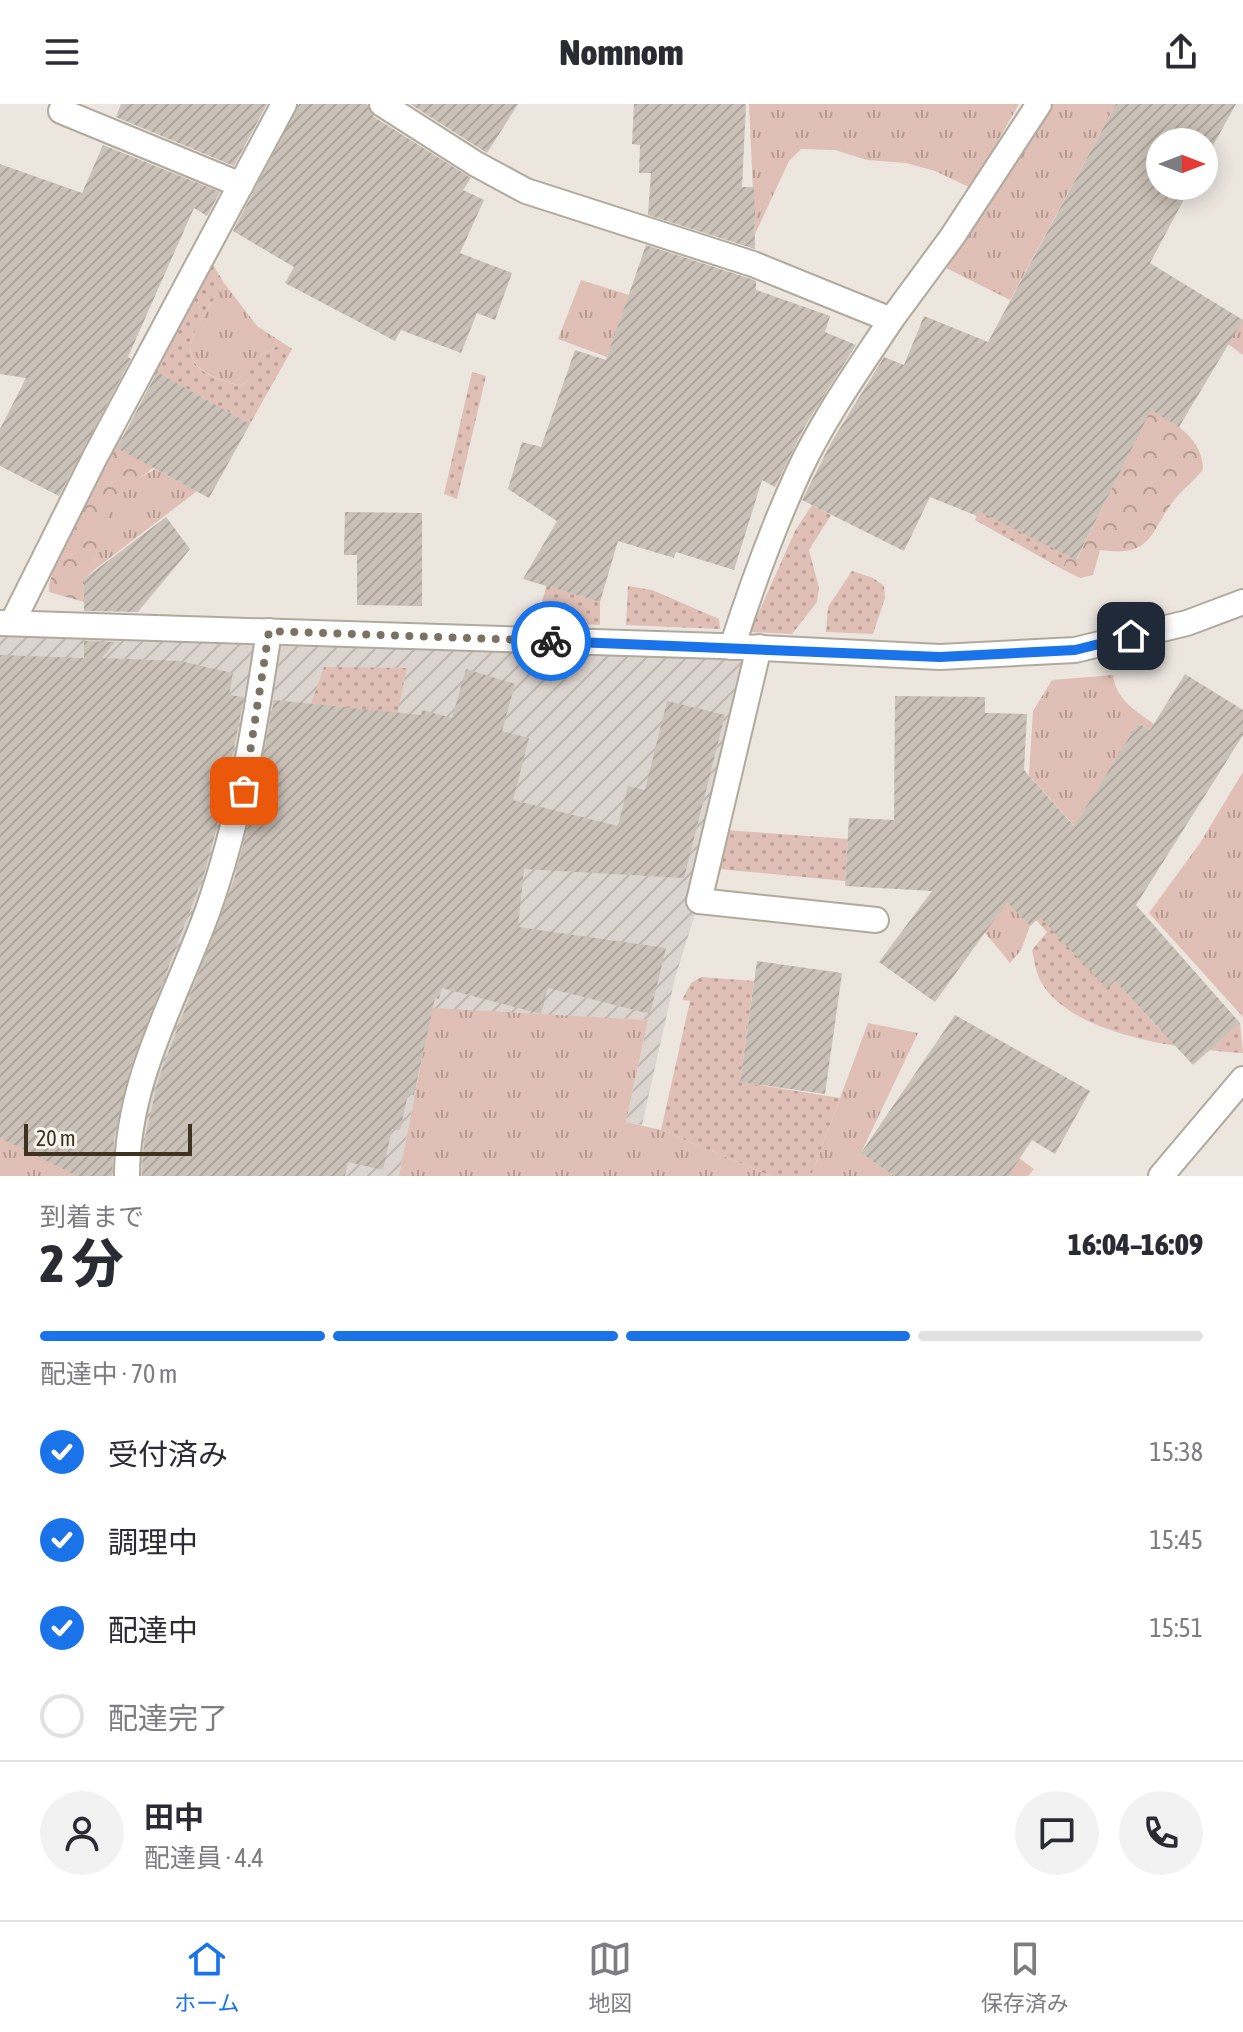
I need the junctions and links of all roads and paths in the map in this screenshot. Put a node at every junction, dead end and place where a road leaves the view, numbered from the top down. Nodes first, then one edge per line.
1 (284, 104) edge
2 (382, 104) edge
3 (1039, 104) edge
4 (61, 111) dead end
5 (241, 185) junction
6 (891, 320) junction
7 (1243, 602) edge
8 (6, 623) edge
9 (269, 631) junction
10 (732, 647) junction
11 (759, 647) junction
12 (876, 920) dead end
13 (1243, 1079) edge
14 (127, 1176) edge
15 (1161, 1176) edge

1 - 5 street
2 - 6 street
3 - 6 street
4 - 5 street
5 - 8 street
6 - 10 street
7 - 11 street
8 - 9 street
9 - 10 street
9 - 14 street
10 - 11 street
11 - 12 street
13 - 15 street

